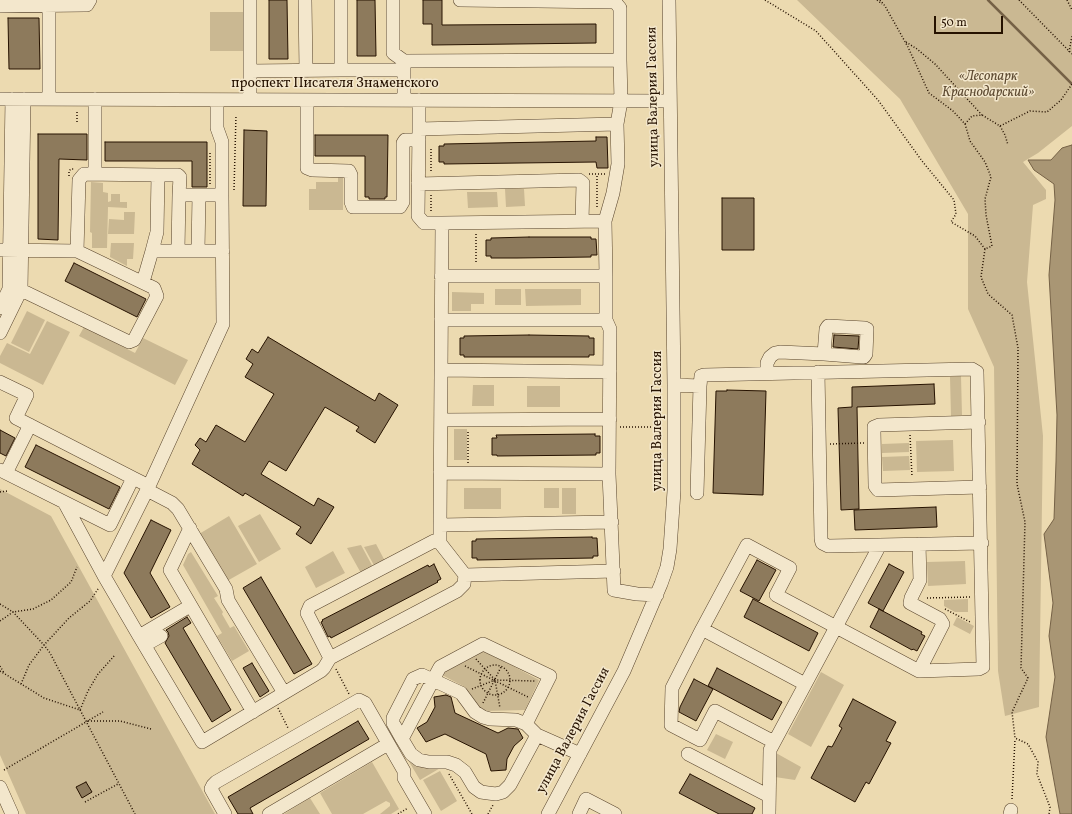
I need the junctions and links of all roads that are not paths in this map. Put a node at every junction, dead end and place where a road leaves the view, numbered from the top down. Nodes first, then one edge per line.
1 (90, 0) edge
2 (250, 0) edge
3 (305, 0) edge
4 (341, 0) edge
5 (393, 0) edge
6 (460, 0) edge
7 (669, 0) edge
8 (0, 6) edge
9 (49, 6) junction
10 (620, 60) junction
11 (404, 66) junction
12 (341, 70) junction
13 (250, 71) junction
14 (306, 71) junction
15 (12, 99) edge
16 (50, 99) junction
17 (95, 99) junction
18 (217, 100) junction
19 (250, 100) junction
20 (312, 100) junction
21 (404, 100) junction
22 (419, 100) junction
23 (621, 101) junction
24 (670, 101) junction
25 (17, 116) junction
26 (617, 124) junction
27 (419, 134) junction
28 (315, 135) dead end
29 (96, 174) junction
30 (158, 175) junction
31 (418, 184) junction
32 (5, 190) edge
33 (179, 195) junction
34 (199, 195) junction
35 (222, 195) junction
36 (582, 221) junction
37 (601, 221) junction
38 (442, 223) junction
39 (11, 250) edge
40 (178, 250) junction
41 (77, 251) junction
42 (152, 251) junction
43 (198, 251) junction
44 (223, 251) junction
45 (441, 276) junction
46 (606, 276) junction
47 (143, 282) junction
48 (21, 290) junction
49 (0, 308) edge
50 (441, 320) junction
51 (606, 320) junction
52 (0, 333) edge
53 (824, 354) junction
54 (852, 356) junction
55 (441, 370) junction
56 (852, 371) junction
57 (610, 372) junction
58 (818, 372) junction
59 (767, 373) junction
60 (0, 382) edge
61 (674, 385) junction
62 (700, 386) junction
63 (610, 419) junction
64 (441, 420) junction
65 (979, 422) junction
66 (30, 425) junction
67 (3, 472) edge
68 (440, 473) junction
69 (609, 474) junction
70 (133, 478) junction
71 (980, 487) junction
72 (148, 488) junction
73 (697, 493) dead end
74 (64, 502) junction
75 (612, 522) junction
76 (440, 526) junction
77 (190, 528) junction
78 (440, 543) junction
79 (982, 543) junction
80 (919, 544) junction
81 (880, 545) junction
82 (614, 571) junction
83 (466, 575) junction
84 (105, 578) junction
85 (657, 595) junction
86 (190, 606) junction
87 (836, 627) junction
88 (702, 629) junction
89 (161, 636) dead end
90 (142, 640) junction
91 (330, 658) junction
92 (919, 672) junction
93 (433, 680) junction
94 (805, 684) junction
95 (272, 697) junction
96 (253, 712) junction
97 (526, 724) junction
98 (537, 734) junction
99 (402, 739) junction
100 (774, 742) junction
101 (388, 744) junction
102 (580, 754) junction
103 (688, 754) dead end
104 (0, 786) edge
105 (769, 796) junction
106 (12, 814) edge
107 (225, 814) edge
108 (269, 814) edge
109 (424, 814) edge
110 (548, 814) edge
111 (579, 814) edge
112 (615, 814) edge
113 (769, 814) edge

1 - 9 street
2 - 13 street
3 - 14 street
4 - 12 street
5 - 11 street
6 - 10 street
7 - 24 street, улица Валерия Гассия
8 - 9 street
9 - 16 street
10 - 11 street
10 - 23 street
11 - 12 street
11 - 21 street
12 - 14 street
13 - 14 street
13 - 19 street
15 - 16 street, проспект Писателя Знаменского
15 - 25 street
16 - 17 street, проспект Писателя Знаменского
17 - 18 street, проспект Писателя Знаменского
17 - 29 street
18 - 19 street, проспект Писателя Знаменского
18 - 35 street
19 - 20 street, проспект Писателя Знаменского
20 - 21 street, проспект Писателя Знаменского
20 - 27 street
20 - 28 street
21 - 22 street, проспект Писателя Знаменского
22 - 23 street, проспект Писателя Знаменского
22 - 27 street
23 - 24 street, проспект Писателя Знаменского
23 - 26 street
24 - 61 street, улица Валерия Гассия
25 - 32 street
25 - 39 street
26 - 27 street
26 - 37 street
27 - 31 street
29 - 30 street
29 - 41 street
30 - 33 street
30 - 42 street
31 - 36 street
31 - 38 street
32 - 39 street
33 - 34 street
33 - 40 street
34 - 35 street
34 - 43 street
35 - 44 street
36 - 37 street
36 - 38 street
37 - 46 street
38 - 45 street
39 - 41 street
39 - 48 street
39 - 49 street
40 - 42 street
40 - 43 street
41 - 47 street
42 - 47 street
43 - 44 street
44 - 72 street
45 - 46 street
45 - 50 street
46 - 51 street
47 - 48 street
48 - 52 street
50 - 51 street
50 - 55 street
51 - 57 street
53 - 54 street
53 - 54 street
53 - 59 street
54 - 56 street
55 - 57 street
55 - 64 street
56 - 58 street
56 - 65 street
57 - 63 street
58 - 59 street
58 - 81 street
59 - 62 street
60 - 66 street
61 - 62 street
61 - 85 street, улица Валерия Гассия
62 - 73 street
63 - 64 street
63 - 69 street
64 - 68 street
65 - 71 street
65 - 71 street
66 - 67 street
66 - 70 street
67 - 74 street
68 - 69 street
68 - 76 street
69 - 75 street
70 - 72 street
70 - 74 street
71 - 79 street
72 - 77 street
72 - 84 street
74 - 84 street
75 - 76 street
75 - 82 street
76 - 78 street
77 - 86 street
77 - 95 street
78 - 83 street
78 - 91 street
79 - 80 street
79 - 92 street
80 - 81 street
80 - 92 street
81 - 87 street
82 - 83 street
82 - 85 street
83 - 91 street
84 - 90 street
85 - 102 street, улица Валерия Гассия
86 - 90 street
86 - 96 street
87 - 88 street
87 - 92 street
87 - 94 street
88 - 94 street
88 - 100 street
89 - 90 street
90 - 96 street
91 - 95 street
93 - 97 street
93 - 97 street
93 - 99 street
93 - 99 street
94 - 100 street
95 - 96 street
97 - 98 street
98 - 99 street
98 - 102 street
100 - 105 street
101 - 107 street
101 - 108 street
101 - 109 street
102 - 110 street, улица Валерия Гассия
103 - 105 street
104 - 106 street
105 - 113 street
111 - 112 street

